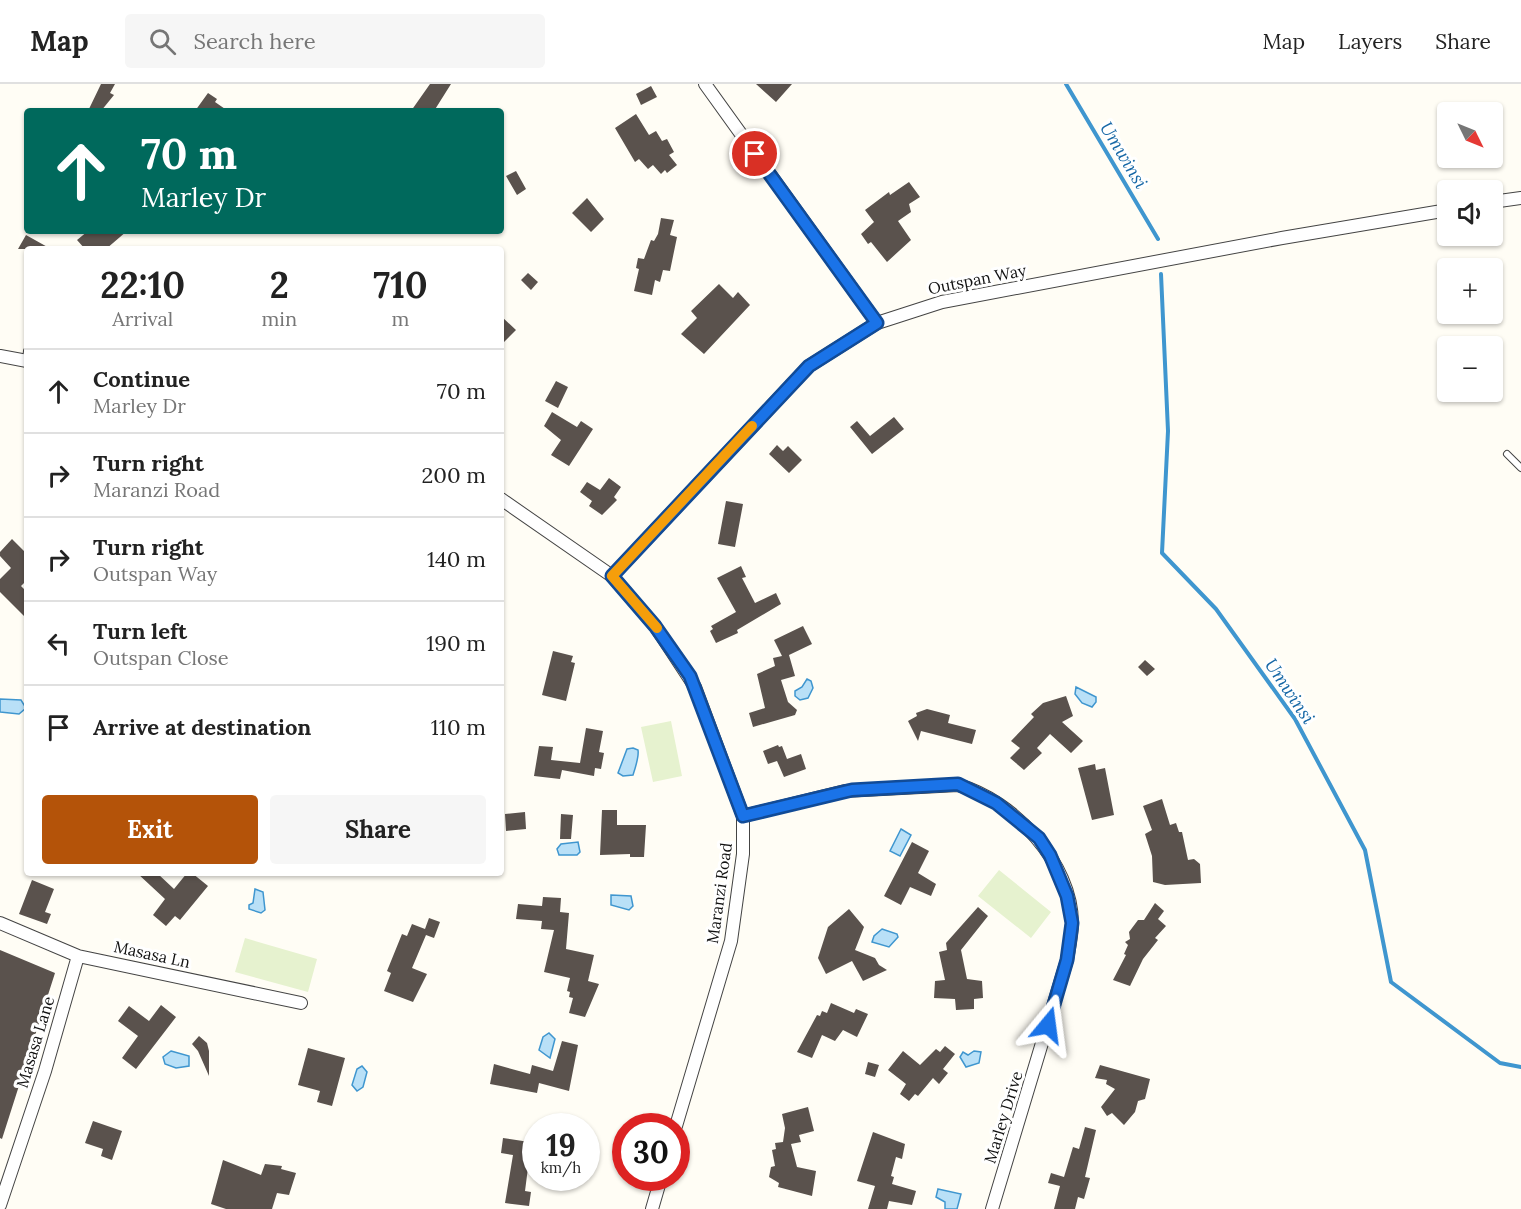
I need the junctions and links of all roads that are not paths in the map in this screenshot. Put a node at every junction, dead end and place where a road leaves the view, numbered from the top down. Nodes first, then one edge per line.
1 (705, 84) edge
2 (1521, 198) edge
3 (1503, 200) edge
4 (1437, 212) edge
5 (877, 323) junction
6 (0, 356) edge
7 (24, 360) edge
8 (1507, 454) dead end
9 (1521, 468) edge
10 (504, 501) edge
11 (612, 576) junction
12 (743, 816) junction
13 (0, 923) edge
14 (78, 956) junction
15 (302, 1003) dead end
16 (680, 1113) edge
17 (658, 1191) edge
18 (0, 1205) edge
19 (652, 1209) edge
20 (992, 1209) edge

1 - 5 street
2 - 3 street
4 - 5 street, Outspan Way
5 - 11 street, Outspan Way
6 - 7 street
8 - 9 lane
10 - 11 street, Maranzi Road
11 - 12 street, Maranzi Road
12 - 16 street, Maranzi Road
12 - 20 street, Marley Drive
13 - 14 street, Masasa Ln
14 - 15 street, Masasa Ln
14 - 18 street, Masasa Lane
17 - 19 street

